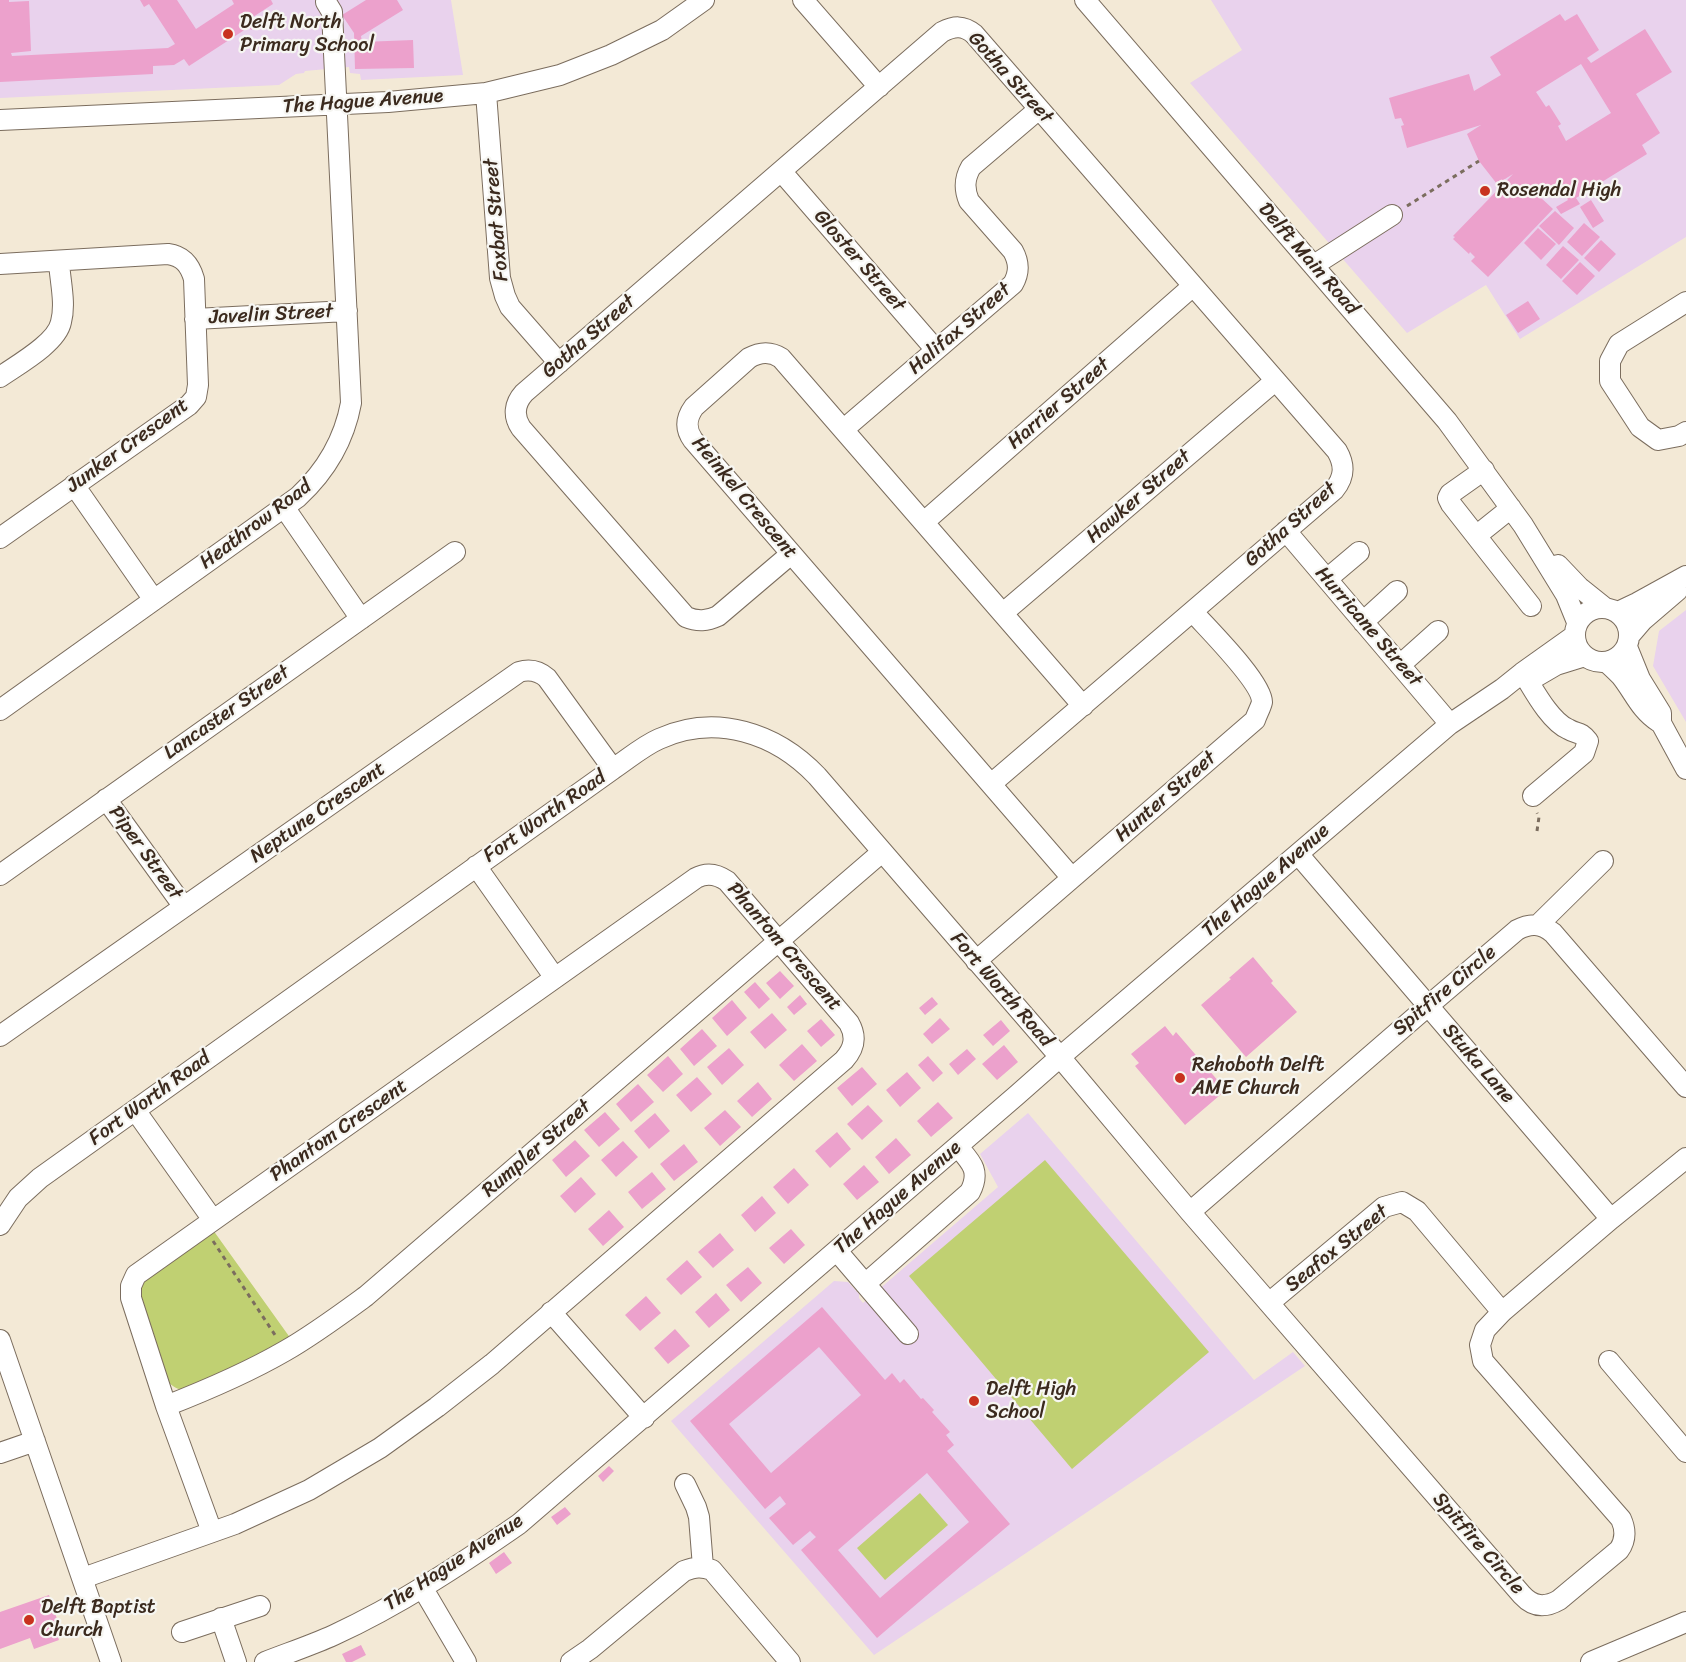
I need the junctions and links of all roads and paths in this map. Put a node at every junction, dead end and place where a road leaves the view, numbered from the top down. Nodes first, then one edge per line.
1 (704, 0) edge
2 (803, 0) edge
3 (1085, 0) edge
4 (326, 2) dead end
5 (879, 87) junction
6 (486, 93) junction
7 (336, 105) junction
8 (1039, 109) junction
9 (0, 120) edge
10 (1479, 161) dead end
11 (781, 171) junction
12 (1392, 215) joint
13 (58, 261) junction
14 (0, 264) edge
15 (1314, 265) junction
16 (1193, 286) junction
17 (1686, 302) edge
18 (347, 311) junction
19 (195, 319) junction
20 (936, 350) junction
21 (559, 363) junction
22 (0, 377) edge
23 (1275, 381) junction
24 (844, 429) junction
25 (1686, 432) edge
26 (1484, 470) junction
27 (74, 485) junction
28 (284, 507) junction
29 (1511, 508) junction
30 (924, 522) junction
31 (1523, 525) junction
32 (1286, 531) junction
33 (1476, 536) junction
34 (0, 538) edge
35 (455, 552) dead end
36 (1359, 552) dead end
37 (791, 554) junction
38 (1686, 576) edge
39 (1327, 579) junction
40 (1686, 584) edge
41 (1397, 591) dead end
42 (154, 600) junction
43 (1531, 606) dead end
44 (1611, 609) junction
45 (1192, 612) junction
46 (1003, 614) junction
47 (361, 619) junction
48 (1363, 622) junction
49 (1576, 629) junction
50 (1438, 630) dead end
51 (1629, 641) junction
52 (1585, 656) junction
53 (1606, 662) junction
54 (1400, 665) junction
55 (1528, 681) junction
56 (1502, 689) junction
57 (1083, 706) junction
58 (0, 710) edge
59 (1661, 723) junction
60 (1450, 724) junction
61 (1685, 767) edge
62 (613, 769) junction
63 (991, 784) junction
64 (1533, 796) dead end
65 (106, 799) junction
66 (882, 852) junction
67 (1298, 854) junction
68 (1603, 861) dead end
69 (476, 867) junction
70 (0, 875) edge
71 (1072, 878) junction
72 (184, 907) junction
73 (1538, 925) junction
74 (778, 940) junction
75 (976, 961) junction
76 (555, 978) junction
77 (1428, 1006) junction
78 (0, 1036) edge
79 (1060, 1057) junction
80 (1686, 1087) edge
81 (135, 1110) junction
82 (958, 1146) junction
83 (1686, 1158) edge
84 (1190, 1212) junction
85 (1611, 1219) junction
86 (208, 1224) junction
87 (0, 1225) edge
88 (837, 1251) junction
89 (865, 1284) junction
90 (1269, 1304) junction
91 (551, 1312) junction
92 (1502, 1312) junction
93 (908, 1334) dead end
94 (0, 1340) edge
95 (286, 1351) junction
96 (1609, 1361) dead end
97 (166, 1406) junction
98 (644, 1418) junction
99 (35, 1441) junction
100 (1686, 1452) edge
101 (0, 1453) edge
102 (685, 1484) dead end
103 (212, 1532) junction
104 (703, 1567) junction
105 (83, 1578) junction
106 (422, 1587) junction
107 (260, 1606) dead end
108 (221, 1618) junction
109 (1686, 1622) edge
110 (182, 1632) dead end
111 (111, 1662) edge
112 (236, 1662) edge
113 (265, 1662) edge
114 (466, 1662) edge
115 (571, 1662) edge
116 (790, 1662) edge
117 (1591, 1662) edge

1 - 6 street, The Hague Avenue
2 - 5 street
3 - 15 street, Delft Main Road
4 - 7 street, Heathrow Road
5 - 8 street, Gotha Street
5 - 11 street, Gotha Street
6 - 7 street, The Hague Avenue
6 - 21 street, Foxbat Street
7 - 9 street, The Hague Avenue
7 - 18 street, Heathrow Road
8 - 16 street, Gotha Street
8 - 20 street, Halifax Street
10 - 12 path
11 - 20 street, Gloster Street
11 - 21 street, Gotha Street
12 - 15 street
13 - 14 street, Junker Crescent
13 - 19 street, Junker Crescent
13 - 22 street
15 - 26 street, Delft Main Road
16 - 23 street, Gotha Street
16 - 30 street, Harrier Street
17 - 25 street
18 - 19 street, Javelin Street
18 - 28 street, Heathrow Road
19 - 27 street, Junker Crescent
20 - 24 street, Halifax Street
21 - 37 street, Gotha Street
23 - 32 street, Gotha Street
23 - 46 street, Hawker Street
24 - 30 street, Heinkel Crescent
24 - 37 street, Heinkel Crescent
26 - 29 street, Delft Main Road
26 - 33 street
27 - 34 street, Junker Crescent
27 - 42 street
28 - 42 street, Heathrow Road
28 - 47 street
29 - 31 street, Delft Main Road
29 - 33 street
30 - 46 street, Heinkel Crescent
31 - 44 street, Delft Main Road
31 - 49 street, Delft Main Road
32 - 39 street, Hurricane Street
32 - 45 street, Gotha Street
33 - 43 street
35 - 47 street, Lancaster Street
36 - 39 street
37 - 63 street, Heinkel Crescent
38 - 44 street
39 - 48 street, Hurricane Street
40 - 51 street
41 - 48 street
42 - 58 street, Heathrow Road
44 - 49 street
44 - 51 street
45 - 57 street, Gotha Street
45 - 71 street, Hunter Street
46 - 57 street, Heinkel Crescent
47 - 65 street, Lancaster Street
48 - 54 street, Hurricane Street
49 - 52 street
49 - 56 street, The Hague Avenue
50 - 54 street
51 - 53 street
51 - 59 street
52 - 53 street
52 - 55 street, The Hague Avenue
53 - 59 street
54 - 60 street, Hurricane Street
55 - 56 street, The Hague Avenue
55 - 64 street
56 - 60 street, The Hague Avenue
57 - 63 street, Gotha Street
59 - 61 street
60 - 67 street, The Hague Avenue
62 - 66 street, Fort Worth Road
62 - 69 street, Fort Worth Road
62 - 72 street, Neptune Crescent
63 - 71 street, Heinkel Crescent
65 - 70 street, Lancaster Street
65 - 72 street, Piper Street
66 - 74 street, Rumpler Street
66 - 75 street, Fort Worth Road
67 - 77 street, Stuka Lane
67 - 79 street, The Hague Avenue
68 - 73 street
69 - 76 street
69 - 81 street, Fort Worth Road
71 - 75 street, Hunter Street
72 - 78 street, Neptune Crescent
73 - 77 street, Spitfire Circle
73 - 80 street
74 - 76 street, Phantom Crescent
74 - 91 street, Phantom Crescent
74 - 95 street, Rumpler Street
75 - 79 street, Fort Worth Road
76 - 86 street, Phantom Crescent
77 - 84 street, Spitfire Circle
77 - 85 street, Stuka Lane
79 - 82 street, The Hague Avenue
79 - 84 street, Spitfire Circle
81 - 86 street
81 - 87 street, Fort Worth Road
82 - 88 street, The Hague Avenue
82 - 89 street
83 - 85 street, Spitfire Circle
84 - 90 street, Spitfire Circle
85 - 92 street, Spitfire Circle
86 - 95 path
86 - 97 street, Phantom Crescent
88 - 89 street
88 - 98 street, The Hague Avenue
89 - 93 street
90 - 92 street, Seafox Street
90 - 92 street, Spitfire Circle
91 - 98 street
91 - 103 street, Phantom Crescent
94 - 99 street
95 - 97 street, Rumpler Street
96 - 100 street
97 - 103 street, Phantom Crescent
98 - 106 street, The Hague Avenue
99 - 101 street
99 - 105 street
102 - 104 street
103 - 105 street, Phantom Crescent
104 - 115 street
104 - 116 street
105 - 111 street
106 - 113 street, The Hague Avenue
106 - 114 street
107 - 108 street
108 - 110 street
108 - 112 street
109 - 117 street

